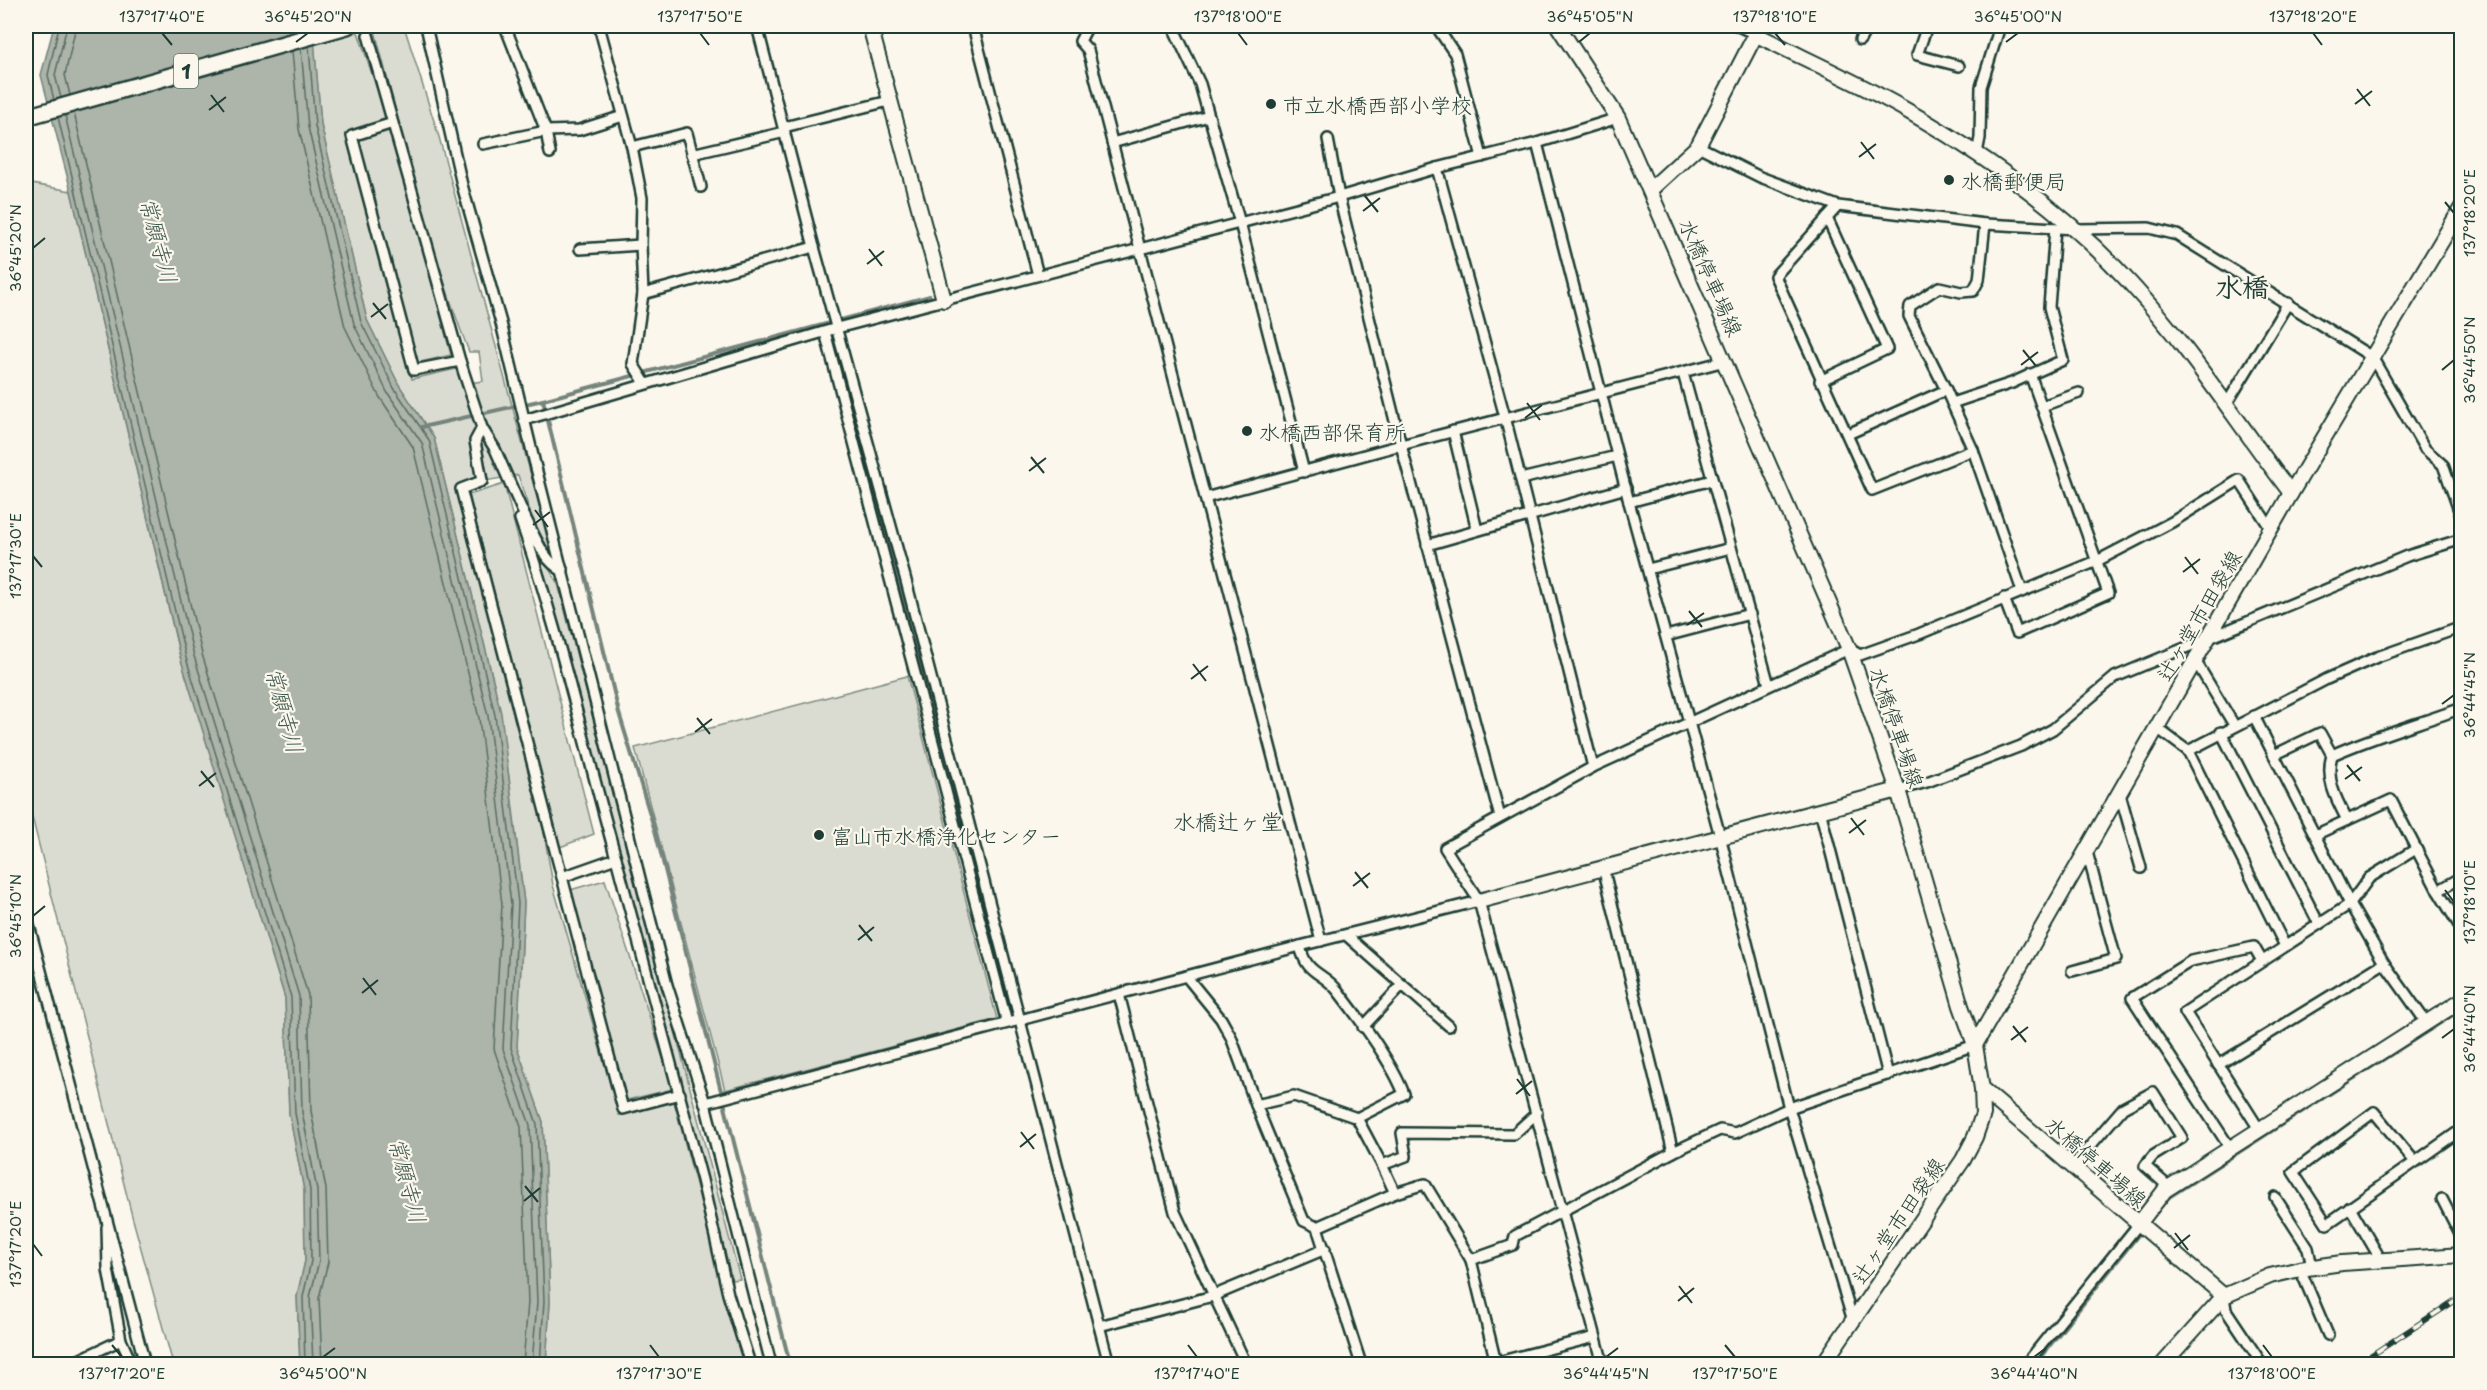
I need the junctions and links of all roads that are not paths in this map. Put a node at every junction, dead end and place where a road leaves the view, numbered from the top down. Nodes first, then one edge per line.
1 (347, 26) edge
2 (426, 26) edge
3 (505, 26) edge
4 (599, 26) edge
5 (757, 26) edge
6 (870, 26) edge
7 (973, 26) edge
8 (1088, 26) edge
9 (1436, 26) edge
10 (1558, 26) edge
11 (1738, 26) edge
12 (1868, 26) edge
13 (1928, 26) edge
14 (2000, 26) edge
15 (1174, 29) dead end
16 (1758, 30) edge
17 (368, 35) dead end
18 (1860, 40) dead end
19 (1959, 66) dead end
20 (889, 101) junction
21 (623, 116) junction
22 (1209, 116) junction
23 (26, 117) edge
24 (1618, 118) junction
25 (393, 123) junction
26 (784, 129) junction
27 (546, 131) junction
28 (1328, 139) dead end
29 (1112, 143) junction
30 (1538, 143) junction
31 (483, 144) dead end
32 (1698, 146) junction
33 (632, 147) junction
34 (550, 153) dead end
35 (1977, 153) junction
36 (693, 154) junction
37 (1482, 157) junction
38 (1437, 168) junction
39 (701, 187) dead end
40 (1651, 189) junction
41 (1339, 197) junction
42 (1838, 206) junction
43 (2462, 207) edge
44 (1827, 218) junction
45 (1240, 224) junction
46 (1985, 224) junction
47 (2055, 228) junction
48 (2076, 229) junction
49 (641, 245) junction
50 (814, 247) junction
51 (580, 249) dead end
52 (1140, 249) junction
53 (1038, 275) junction
54 (643, 294) junction
55 (944, 300) junction
56 (2288, 303) junction
57 (837, 328) junction
58 (825, 332) junction
59 (2373, 357) junction
60 (460, 361) junction
61 (1725, 361) junction
62 (1683, 373) junction
63 (2030, 374) junction
64 (1820, 381) junction
65 (645, 383) junction
66 (1946, 390) junction
67 (1600, 393) junction
68 (2079, 393) dead end
69 (1952, 404) junction
70 (2226, 405) junction
71 (2042, 406) junction
72 (1505, 417) junction
73 (524, 420) junction
74 (482, 428) junction
75 (1453, 431) junction
76 (1848, 434) junction
77 (1401, 445) junction
78 (1973, 450) junction
79 (1617, 456) junction
80 (1304, 472) junction
81 (1521, 479) junction
82 (1712, 480) junction
83 (1626, 489) junction
84 (2291, 494) junction
85 (1205, 498) junction
86 (1629, 502) junction
87 (1530, 514) junction
88 (525, 517) junction
89 (2462, 519) edge
90 (2271, 529) junction
91 (1477, 530) junction
92 (2462, 539) edge
93 (1428, 545) junction
94 (1731, 548) junction
95 (2097, 561) junction
96 (1648, 569) junction
97 (563, 571) junction
98 (2022, 591) junction
99 (2004, 598) junction
100 (1750, 614) junction
101 (2462, 627) edge
102 (1666, 636) junction
103 (2208, 639) junction
104 (1849, 649) junction
105 (2196, 662) junction
106 (1769, 685) junction
107 (2462, 708) edge
108 (2254, 716) junction
109 (1690, 721) junction
110 (2234, 725) junction
111 (2157, 728) junction
112 (2221, 732) junction
113 (2188, 751) junction
114 (2274, 755) junction
115 (2332, 755) junction
116 (1593, 767) junction
117 (1898, 790) junction
118 (2120, 795) junction
119 (1820, 810) junction
120 (1500, 817) junction
121 (2347, 820) junction
122 (2315, 835) junction
123 (1720, 836) junction
124 (2416, 849) junction
125 (2087, 852) junction
126 (616, 858) junction
127 (1603, 867) junction
128 (2141, 868) dead end
129 (562, 877) junction
130 (2462, 877) edge
131 (2438, 891) junction
132 (1479, 901) junction
133 (2349, 903) junction
134 (26, 914) edge
135 (2319, 924) junction
136 (2462, 930) edge
137 (1346, 935) junction
138 (1321, 940) junction
139 (1300, 946) junction
140 (2285, 946) junction
141 (2262, 961) junction
142 (2384, 963) junction
143 (2072, 971) dead end
144 (1186, 976) junction
145 (1402, 985) junction
146 (1119, 994) junction
147 (2462, 1000) edge
148 (1020, 1020) junction
149 (2426, 1022) junction
150 (1007, 1023) junction
151 (1449, 1026) dead end
152 (1363, 1027) junction
153 (1975, 1045) junction
154 (2218, 1065) junction
155 (1888, 1075) junction
156 (1982, 1089) junction
157 (680, 1094) junction
158 (705, 1103) junction
159 (1256, 1105) junction
160 (1789, 1108) junction
161 (1537, 1113) junction
162 (1357, 1118) junction
163 (2259, 1129) junction
164 (2462, 1129) edge
165 (2230, 1148) junction
166 (1673, 1152) junction
167 (2415, 1161) junction
168 (1382, 1166) junction
169 (2072, 1167) junction
170 (2169, 1187) junction
171 (1395, 1193) junction
172 (2275, 1197) dead end
173 (2442, 1199) dead end
174 (2350, 1207) junction
175 (1563, 1211) junction
176 (108, 1223) junction
177 (2138, 1225) junction
178 (1317, 1227) junction
179 (2462, 1238) edge
180 (1325, 1249) junction
181 (2462, 1256) edge
182 (1471, 1260) junction
183 (2381, 1260) junction
184 (2306, 1268) junction
185 (1213, 1296) junction
186 (2224, 1296) junction
187 (1853, 1321) junction
188 (1099, 1326) junction
189 (2328, 1335) dead end
190 (1595, 1337) junction
191 (121, 1340) junction
192 (1493, 1364) edge
193 (70, 1365) edge
194 (132, 1365) edge
195 (145, 1365) edge
196 (750, 1365) edge
197 (771, 1365) edge
198 (1109, 1365) edge
199 (1246, 1365) edge
200 (1361, 1365) edge
201 (1603, 1365) edge
202 (1823, 1365) edge
203 (2026, 1365) edge
204 (2163, 1365) edge
205 (2262, 1365) edge

1 - 23 main road, 1
2 - 73 street
3 - 27 street
4 - 21 street
5 - 26 street
6 - 20 main road
7 - 53 street
8 - 29 street
9 - 37 street
10 - 24 main road, 水橋停車場線
11 - 16 street
12 - 18 street
13 - 19 street
14 - 35 street
15 - 22 street
16 - 32 main road
16 - 35 main road
17 - 25 street
20 - 26 street
20 - 55 main road
21 - 27 street
21 - 33 street
22 - 29 street
22 - 45 street
24 - 30 street
24 - 40 main road, 水橋停車場線
25 - 60 street
25 - 60 street
26 - 36 street
26 - 50 street
27 - 31 street
27 - 34 street
28 - 41 street
29 - 52 street
30 - 37 street
30 - 67 street
32 - 40 main road
32 - 42 street
33 - 36 street
33 - 49 street
35 - 48 main road
36 - 39 street
37 - 38 street
38 - 41 street
38 - 72 street
40 - 61 main road, 水橋停車場線
41 - 45 street
41 - 77 street
42 - 44 street
42 - 46 street
43 - 59 main road, 辻ヶ堂市田袋線
44 - 64 street
44 - 64 street
45 - 52 street
45 - 80 street
46 - 47 street
46 - 66 street
47 - 48 street
47 - 63 street
48 - 56 street
48 - 70 main road
49 - 51 street
49 - 54 street
50 - 54 street
50 - 57 street
52 - 53 street
52 - 85 street
53 - 55 street
54 - 65 street
55 - 57 street
56 - 59 street
56 - 70 street
57 - 58 street
57 - 148 street
58 - 65 street
58 - 150 street
59 - 84 main road, 辻ヶ堂市田袋線
59 - 89 street
60 - 74 street
61 - 62 street
61 - 104 main road, 水橋停車場線
62 - 67 street
62 - 82 street
63 - 69 street
63 - 71 street
64 - 76 street
65 - 73 street
66 - 69 street
66 - 76 street
67 - 72 street
67 - 79 street
68 - 71 street
69 - 78 street
70 - 84 main road
71 - 95 street
72 - 75 street
72 - 81 street
73 - 97 street
74 - 88 street
74 - 129 street
75 - 77 street
75 - 91 street
76 - 78 street
77 - 80 street
77 - 93 street
78 - 98 street
79 - 81 street
79 - 83 street
80 - 85 street
81 - 87 street
82 - 86 street
82 - 94 street
83 - 86 street
83 - 87 street
84 - 90 main road, 辻ヶ堂市田袋線
85 - 138 street
86 - 96 street
87 - 91 street
87 - 116 street
88 - 97 street
88 - 126 street
90 - 95 street
90 - 103 main road, 辻ヶ堂市田袋線
91 - 93 street
92 - 103 street
93 - 120 street
94 - 96 street
94 - 100 street
95 - 98 street
95 - 99 street
96 - 102 street
97 - 158 street
98 - 99 street
99 - 104 street
100 - 102 street
100 - 106 street
101 - 108 street
102 - 109 street
103 - 105 main road, 辻ヶ堂市田袋線
103 - 117 street
104 - 106 street
104 - 117 main road, 水橋停車場線
105 - 110 street
105 - 111 main road, 辻ヶ堂市田袋線
106 - 109 street
107 - 115 street
108 - 110 street
108 - 114 street
109 - 116 street
109 - 123 street
110 - 112 street
111 - 113 street
111 - 118 main road, 辻ヶ堂市田袋線
112 - 113 street
112 - 135 street
113 - 140 street
114 - 115 street
114 - 122 street
115 - 121 street
116 - 120 street
117 - 119 main road
117 - 153 main road, 水橋停車場線
118 - 125 main road, 辻ヶ堂市田袋線
118 - 128 street
119 - 123 main road
119 - 155 street
120 - 132 street
121 - 122 street
121 - 124 street
122 - 133 street
123 - 127 main road
123 - 160 street
124 - 131 street
124 - 133 street
125 - 143 street
125 - 153 main road, 辻ヶ堂市田袋線
126 - 129 street
126 - 157 street
127 - 132 main road
127 - 166 street
129 - 157 street
130 - 131 street
131 - 136 street
132 - 137 street
132 - 161 street
133 - 135 street
133 - 142 street
134 - 176 street
135 - 140 street
137 - 138 street
137 - 145 street
138 - 139 street
139 - 144 street
139 - 152 street
140 - 141 street
141 - 154 street
141 - 165 street
142 - 149 street
142 - 154 street
144 - 146 street
144 - 159 street
145 - 151 street
145 - 152 street
146 - 148 street
146 - 185 street
147 - 149 main road
148 - 150 street
148 - 188 street
149 - 163 main road
150 - 158 street
152 - 162 street
153 - 155 street
153 - 156 main road, 水橋停車場線
154 - 163 street
155 - 160 street
156 - 169 main road, 水橋停車場線
156 - 187 main road, 辻ヶ堂市田袋線
157 - 196 street
158 - 197 street
159 - 162 street
159 - 178 street
160 - 166 street
160 - 187 street
161 - 168 street
161 - 175 street
162 - 168 street
163 - 165 main road
164 - 167 street
165 - 170 main road
166 - 175 street
167 - 174 street
167 - 174 street
168 - 171 street
169 - 170 street
169 - 177 main road, 水橋停車場線
170 - 177 main road
171 - 178 street
171 - 182 street
172 - 184 street
173 - 179 street
174 - 183 street
175 - 182 street
175 - 190 street
176 - 191 street
176 - 195 street
177 - 186 main road, 水橋停車場線
177 - 203 street
178 - 180 street
180 - 185 street
180 - 200 street
181 - 183 main road
182 - 192 street
183 - 184 main road
184 - 186 main road
184 - 189 street
185 - 188 street
185 - 199 street
186 - 204 main road
186 - 205 street
187 - 202 main road, 辻ヶ堂市田袋線
188 - 198 street
190 - 192 street
190 - 201 street
191 - 193 street
191 - 194 street

